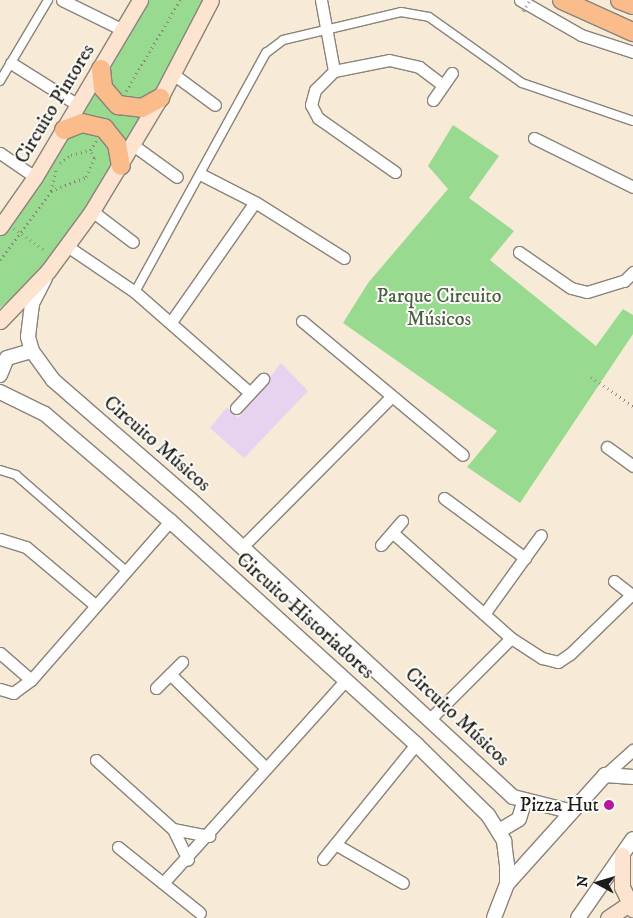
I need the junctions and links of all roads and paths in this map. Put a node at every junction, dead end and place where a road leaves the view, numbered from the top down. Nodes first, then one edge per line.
1 (48, 0) edge
2 (62, 0) edge
3 (140, 0) edge
4 (180, 0) edge
5 (211, 0) edge
6 (321, 0) edge
7 (530, 0) edge
8 (562, 0) edge
9 (620, 0) edge
10 (633, 5) edge
11 (522, 6) edge
12 (326, 28) junction
13 (123, 30) junction
14 (633, 32) edge
15 (633, 52) edge
16 (11, 63) junction
17 (101, 69) junction
18 (334, 71) junction
19 (452, 73) dead end
20 (173, 74) junction
21 (0, 82) edge
22 (443, 85) junction
23 (160, 98) junction
24 (433, 100) dead end
25 (118, 105) junction
26 (78, 106) junction
27 (215, 106) dead end
28 (633, 122) edge
29 (104, 128) junction
30 (64, 130) junction
31 (534, 138) dead end
32 (133, 145) junction
33 (90, 150) junction
34 (0, 154) edge
35 (122, 166) junction
36 (395, 172) dead end
37 (202, 175) junction
38 (35, 177) junction
39 (177, 177) dead end
40 (633, 187) edge
41 (51, 191) junction
42 (255, 202) junction
43 (92, 211) junction
44 (2, 224) edge
45 (21, 232) junction
46 (133, 242) dead end
47 (67, 246) junction
48 (519, 252) dead end
49 (344, 258) dead end
50 (0, 260) edge
51 (53, 265) junction
52 (633, 272) edge
53 (135, 292) junction
54 (0, 321) edge
55 (302, 321) dead end
56 (171, 322) junction
57 (32, 351) junction
58 (0, 375) edge
59 (591, 377) dead end
60 (263, 379) dead end
61 (0, 390) edge
62 (250, 393) junction
63 (391, 397) junction
64 (633, 406) edge
65 (236, 408) dead end
66 (607, 447) dead end
67 (464, 454) dead end
68 (633, 466) edge
69 (0, 470) edge
70 (444, 498) dead end
71 (170, 521) junction
72 (402, 521) dead end
73 (393, 533) junction
74 (542, 535) dead end
75 (0, 539) edge
76 (381, 544) dead end
77 (242, 547) junction
78 (525, 558) junction
79 (125, 570) junction
80 (614, 581) dead end
81 (632, 595) edge
82 (94, 604) junction
83 (484, 614) junction
84 (511, 638) junction
85 (0, 653) edge
86 (182, 662) dead end
87 (170, 674) junction
88 (31, 680) junction
89 (346, 680) junction
90 (156, 688) dead end
91 (0, 690) edge
92 (431, 718) junction
93 (416, 744) junction
94 (633, 750) edge
95 (96, 760) dead end
96 (265, 766) junction
97 (605, 775) junction
98 (633, 777) edge
99 (524, 803) junction
100 (569, 811) junction
101 (173, 829) junction
102 (499, 831) junction
103 (209, 836) junction
104 (633, 839) edge
105 (335, 844) junction
106 (118, 846) dead end
107 (622, 855) junction
108 (323, 859) dead end
109 (188, 860) junction
110 (163, 883) junction
111 (403, 883) dead end
112 (507, 884) junction
113 (631, 907) edge
114 (200, 913) dead end
115 (494, 918) edge
116 (578, 918) edge
117 (608, 918) edge

1 - 16 street
2 - 13 street
3 - 13 main road, Circuito Pintores
4 - 25 path
5 - 20 main road, Circuito Músicos
6 - 12 street
7 - 11 path, bridge
8 - 14 main road
9 - 10 main road
11 - 15 street
12 - 18 street
12 - 28 street
12 - 37 street
13 - 17 main road, Circuito Pintores
16 - 21 street
16 - 26 street
17 - 25 main road
17 - 26 main road, Circuito Pintores
18 - 22 street
18 - 36 street
19 - 22 street
20 - 23 main road, Circuito Músicos
20 - 27 street
22 - 24 street
23 - 25 main road
23 - 32 main road, Circuito Músicos
26 - 30 main road, Circuito Pintores
29 - 30 main road
29 - 33 path
29 - 35 main road
30 - 38 main road, Circuito Pintores
31 - 40 street
32 - 35 main road, Circuito Músicos
32 - 39 street
33 - 41 path
33 - 41 path
34 - 38 street
35 - 43 main road, Circuito Músicos
37 - 42 street
37 - 53 street
38 - 44 main road, Circuito Pintores
41 - 45 path
42 - 49 street
42 - 56 street
43 - 46 street
43 - 47 main road, Circuito Músicos
44 - 45 path
45 - 50 path
45 - 51 path
47 - 51 main road, Circuito Músicos
47 - 53 street
48 - 52 street
51 - 54 main road
51 - 57 street, Circuito Músicos
53 - 56 street
55 - 63 street
56 - 62 street
57 - 58 street
57 - 77 street, Circuito Músicos
59 - 64 path
60 - 62 street
61 - 71 street, Circuito Historiadores
62 - 65 street
63 - 67 street
63 - 77 street
66 - 68 street
69 - 79 street
70 - 78 street
71 - 79 street
71 - 89 street, Circuito Historiadores
72 - 73 street
73 - 76 street
73 - 83 street
74 - 78 street
75 - 82 street
77 - 92 street, Circuito Músicos
78 - 83 street
79 - 82 street
80 - 81 street
81 - 84 street
82 - 88 street
83 - 84 street
84 - 92 street
85 - 88 street
86 - 87 street
87 - 90 street
87 - 96 street
88 - 91 street
89 - 93 street, Circuito Historiadores
89 - 96 street
92 - 99 street, Circuito Músicos
93 - 102 street, Circuito Historiadores
93 - 105 street
94 - 97 street
95 - 101 street
96 - 103 street
97 - 98 street
97 - 100 street
99 - 100 street
99 - 102 street
100 - 112 street
101 - 103 street
101 - 109 street
102 - 112 street, Circuito Historiadores
103 - 109 street
104 - 107 street
105 - 108 street
105 - 111 street
106 - 110 street
107 - 113 main road
107 - 116 street
109 - 110 street
110 - 114 street
112 - 115 street, Circuito Historiadores
113 - 117 main road

